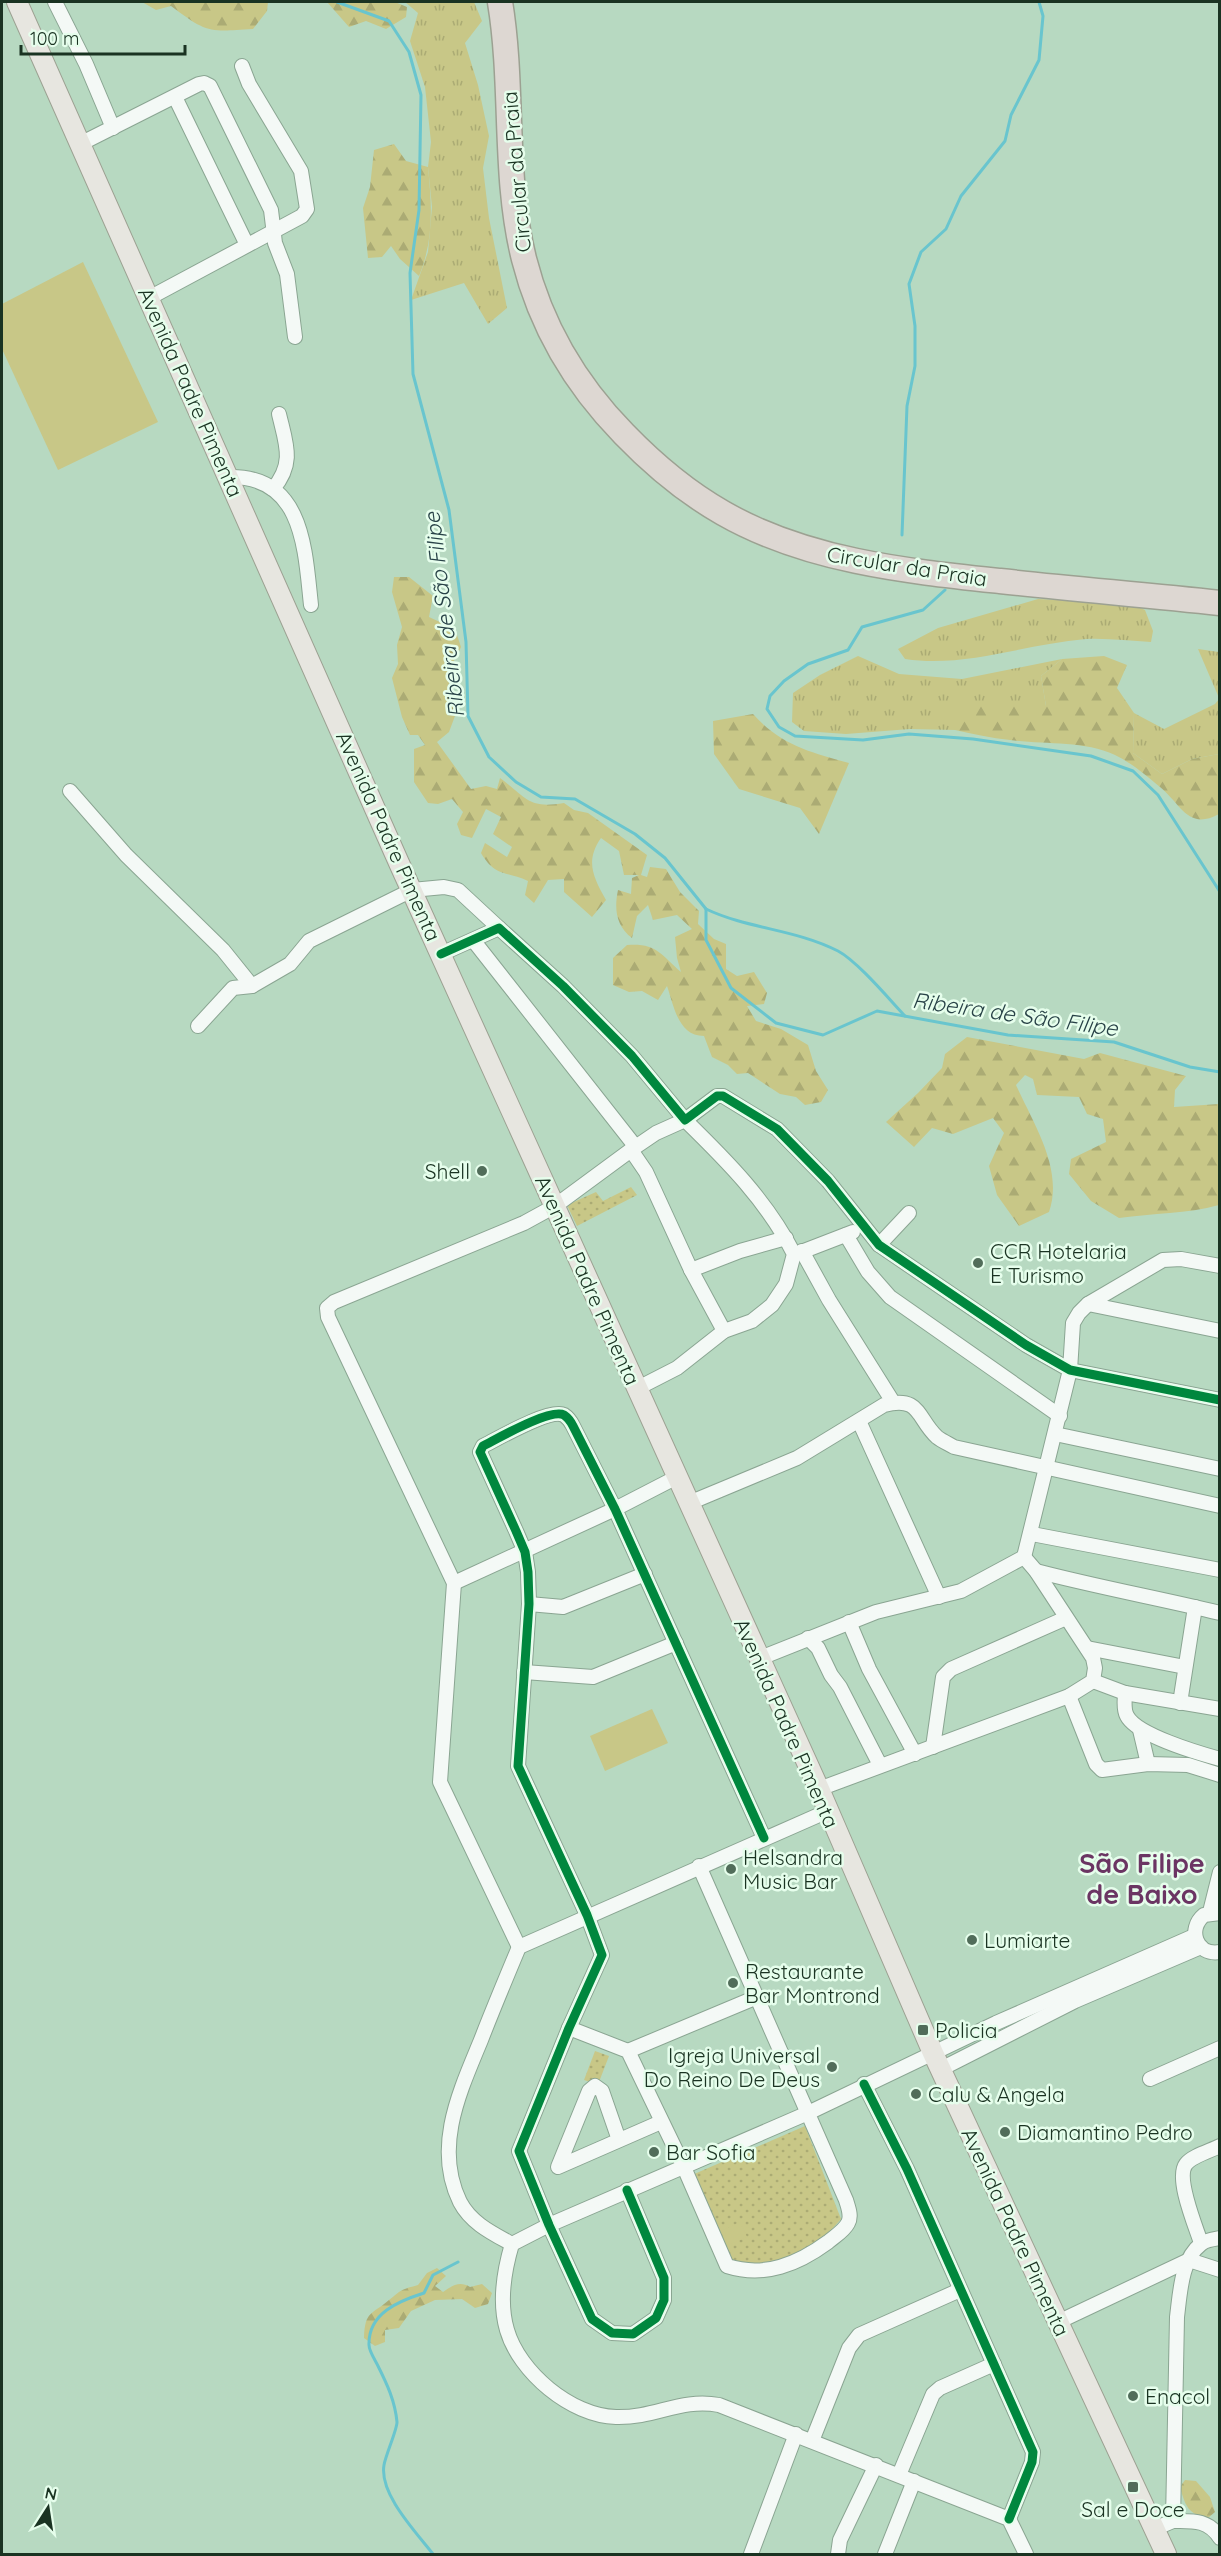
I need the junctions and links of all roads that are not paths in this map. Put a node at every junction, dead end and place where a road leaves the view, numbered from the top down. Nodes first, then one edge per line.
1 (17, 2) edge
2 (55, 2) edge
3 (500, 2) edge
4 (514, 2) edge
5 (242, 66) dead end
6 (175, 97) junction
7 (113, 128) junction
8 (80, 144) junction
9 (273, 231) junction
10 (248, 245) junction
11 (149, 298) junction
12 (295, 337) dead end
13 (279, 414) dead end
14 (230, 477) junction
15 (273, 489) junction
16 (1220, 588) edge
17 (1220, 603) edge
18 (311, 605) dead end
19 (69, 791) dead end
20 (412, 890) junction
21 (499, 928) junction
22 (473, 940) junction
23 (441, 954) junction
24 (252, 986) junction
25 (198, 1026) dead end
26 (685, 1120) junction
27 (633, 1148) junction
28 (555, 1206) junction
29 (909, 1213) dead end
30 (863, 1227) junction
31 (846, 1235) junction
32 (786, 1238) junction
33 (879, 1245) junction
34 (798, 1253) junction
35 (1220, 1266) edge
36 (691, 1270) junction
37 (1088, 1304) junction
38 (724, 1331) junction
39 (1220, 1331) edge
40 (1070, 1370) junction
41 (636, 1389) junction
42 (1220, 1400) edge
43 (894, 1402) junction
44 (1060, 1416) junction
45 (859, 1421) junction
46 (1055, 1434) junction
47 (1048, 1467) junction
48 (1220, 1469) edge
49 (677, 1477) junction
50 (688, 1503) junction
51 (1220, 1506) edge
52 (615, 1509) junction
53 (1032, 1534) junction
54 (525, 1552) junction
55 (1024, 1557) junction
56 (1036, 1570) junction
57 (1220, 1570) edge
58 (645, 1574) junction
59 (454, 1583) junction
60 (939, 1597) junction
61 (529, 1604) junction
62 (1195, 1607) junction
63 (1220, 1612) edge
64 (1066, 1618) junction
65 (849, 1622) junction
66 (808, 1638) junction
67 (676, 1643) junction
68 (1087, 1648) junction
69 (758, 1659) junction
70 (1185, 1667) junction
71 (524, 1672) junction
72 (1093, 1681) junction
73 (1125, 1693) junction
74 (1069, 1696) junction
75 (1180, 1703) junction
76 (1220, 1709) edge
77 (1140, 1730) junction
78 (933, 1747) junction
79 (915, 1754) junction
80 (1220, 1759) edge
81 (1148, 1764) junction
82 (880, 1765) junction
83 (1220, 1775) edge
84 (819, 1789) junction
85 (828, 1811) junction
86 (764, 1838) junction
87 (699, 1866) junction
88 (1220, 1872) edge
89 (1215, 1913) edge
90 (587, 1915) junction
91 (1197, 1942) junction
92 (519, 1947) junction
93 (1219, 1953) edge
94 (757, 1997) junction
95 (568, 2028) junction
96 (1220, 2048) edge
97 (628, 2051) junction
98 (937, 2061) junction
99 (1150, 2079) dead end
100 (864, 2084) junction
101 (808, 2112) junction
102 (661, 2122) junction
103 (619, 2140) junction
104 (1220, 2146) edge
105 (683, 2165) junction
106 (627, 2190) junction
107 (549, 2225) junction
108 (1220, 2238) edge
109 (1201, 2243) junction
110 (512, 2244) junction
111 (1189, 2260) junction
112 (1220, 2270) edge
113 (960, 2290) junction
114 (1058, 2322) junction
115 (994, 2364) junction
116 (796, 2434) junction
117 (812, 2441) junction
118 (876, 2465) junction
119 (899, 2475) junction
120 (914, 2481) junction
121 (1009, 2519) junction
122 (1173, 2522) junction
123 (1154, 2529) junction
124 (1220, 2538) edge
125 (751, 2554) edge
126 (838, 2554) edge
127 (885, 2554) edge
128 (1026, 2554) edge
129 (1166, 2554) edge

1 - 8 main road, Avenida Padre Pimenta
2 - 7 street
3 - 17 highway, Circular da Praia
4 - 16 highway, Circular da Praia
5 - 9 street
6 - 7 street
6 - 9 street
6 - 10 street
7 - 8 street
8 - 11 main road, Avenida Padre Pimenta
9 - 10 street
9 - 12 street
10 - 11 street
11 - 14 main road, Avenida Padre Pimenta
13 - 15 street
14 - 15 street
14 - 20 main road, Avenida Padre Pimenta
15 - 18 street
19 - 24 street
20 - 21 street
20 - 23 main road, Avenida Padre Pimenta
20 - 24 street
21 - 22 street
21 - 26 street
22 - 23 street
22 - 27 street
23 - 28 main road, Avenida Padre Pimenta
24 - 25 street
26 - 27 street
26 - 30 street
26 - 32 street
27 - 28 street
27 - 36 street
28 - 41 main road, Avenida Padre Pimenta
28 - 59 street
29 - 33 street
30 - 31 street
30 - 33 street
31 - 34 street
31 - 44 street
32 - 34 street
32 - 36 street
33 - 40 street
34 - 38 street
34 - 43 street
35 - 37 street
36 - 38 street
37 - 39 street
37 - 40 street
38 - 41 street
40 - 42 street
40 - 44 street
41 - 49 main road, Avenida Padre Pimenta
43 - 45 street
43 - 47 street
44 - 46 street
45 - 50 street
45 - 60 street
46 - 47 street
46 - 48 street
47 - 51 street
47 - 53 street
49 - 50 main road, Avenida Padre Pimenta
49 - 52 street
50 - 69 main road, Avenida Padre Pimenta
52 - 54 street
52 - 54 street
52 - 58 street
53 - 55 street
53 - 57 street
54 - 59 street
54 - 61 street
55 - 56 street
55 - 60 street
56 - 62 street
56 - 64 street
58 - 61 street
58 - 67 street
59 - 92 street
60 - 65 street
61 - 71 street
62 - 63 street
62 - 70 street
64 - 68 street
64 - 78 street
65 - 66 street
65 - 79 street
66 - 69 street
66 - 82 street
67 - 71 street
67 - 86 street
68 - 70 street
68 - 72 street
69 - 84 main road, Avenida Padre Pimenta
70 - 75 street
71 - 90 street
72 - 73 street
72 - 74 street
73 - 75 street
73 - 77 street
74 - 78 street
74 - 81 street
75 - 76 street
77 - 80 street
77 - 81 street
78 - 79 street
79 - 82 street
81 - 83 street
82 - 84 street
84 - 85 main road, Avenida Padre Pimenta
85 - 86 street
85 - 98 main road, Avenida Padre Pimenta
86 - 87 street
87 - 90 street
87 - 94 street
88 - 89 street
89 - 91 street
90 - 92 street
90 - 95 street
91 - 93 street
91 - 98 street
92 - 110 street
94 - 97 street
94 - 101 street
95 - 97 street
95 - 107 street
96 - 99 street
97 - 102 street
98 - 100 street
98 - 114 main road, Avenida Padre Pimenta
100 - 101 street
100 - 113 street
101 - 105 street
101 - 105 street
102 - 103 street
102 - 105 street
103 - 103 street
104 - 109 street
105 - 106 street
106 - 107 street
106 - 107 street
107 - 110 street
108 - 109 street
109 - 111 street
110 - 116 street
111 - 112 street
111 - 114 street
111 - 122 street
113 - 115 street
113 - 117 street
114 - 123 main road, Avenida Padre Pimenta
115 - 119 street
115 - 121 street
116 - 117 street
116 - 125 street
117 - 118 street
118 - 119 street
118 - 126 street
119 - 120 street
120 - 121 street
120 - 127 street
121 - 128 street
122 - 123 street
122 - 124 street
123 - 129 main road, Avenida Padre Pimenta

